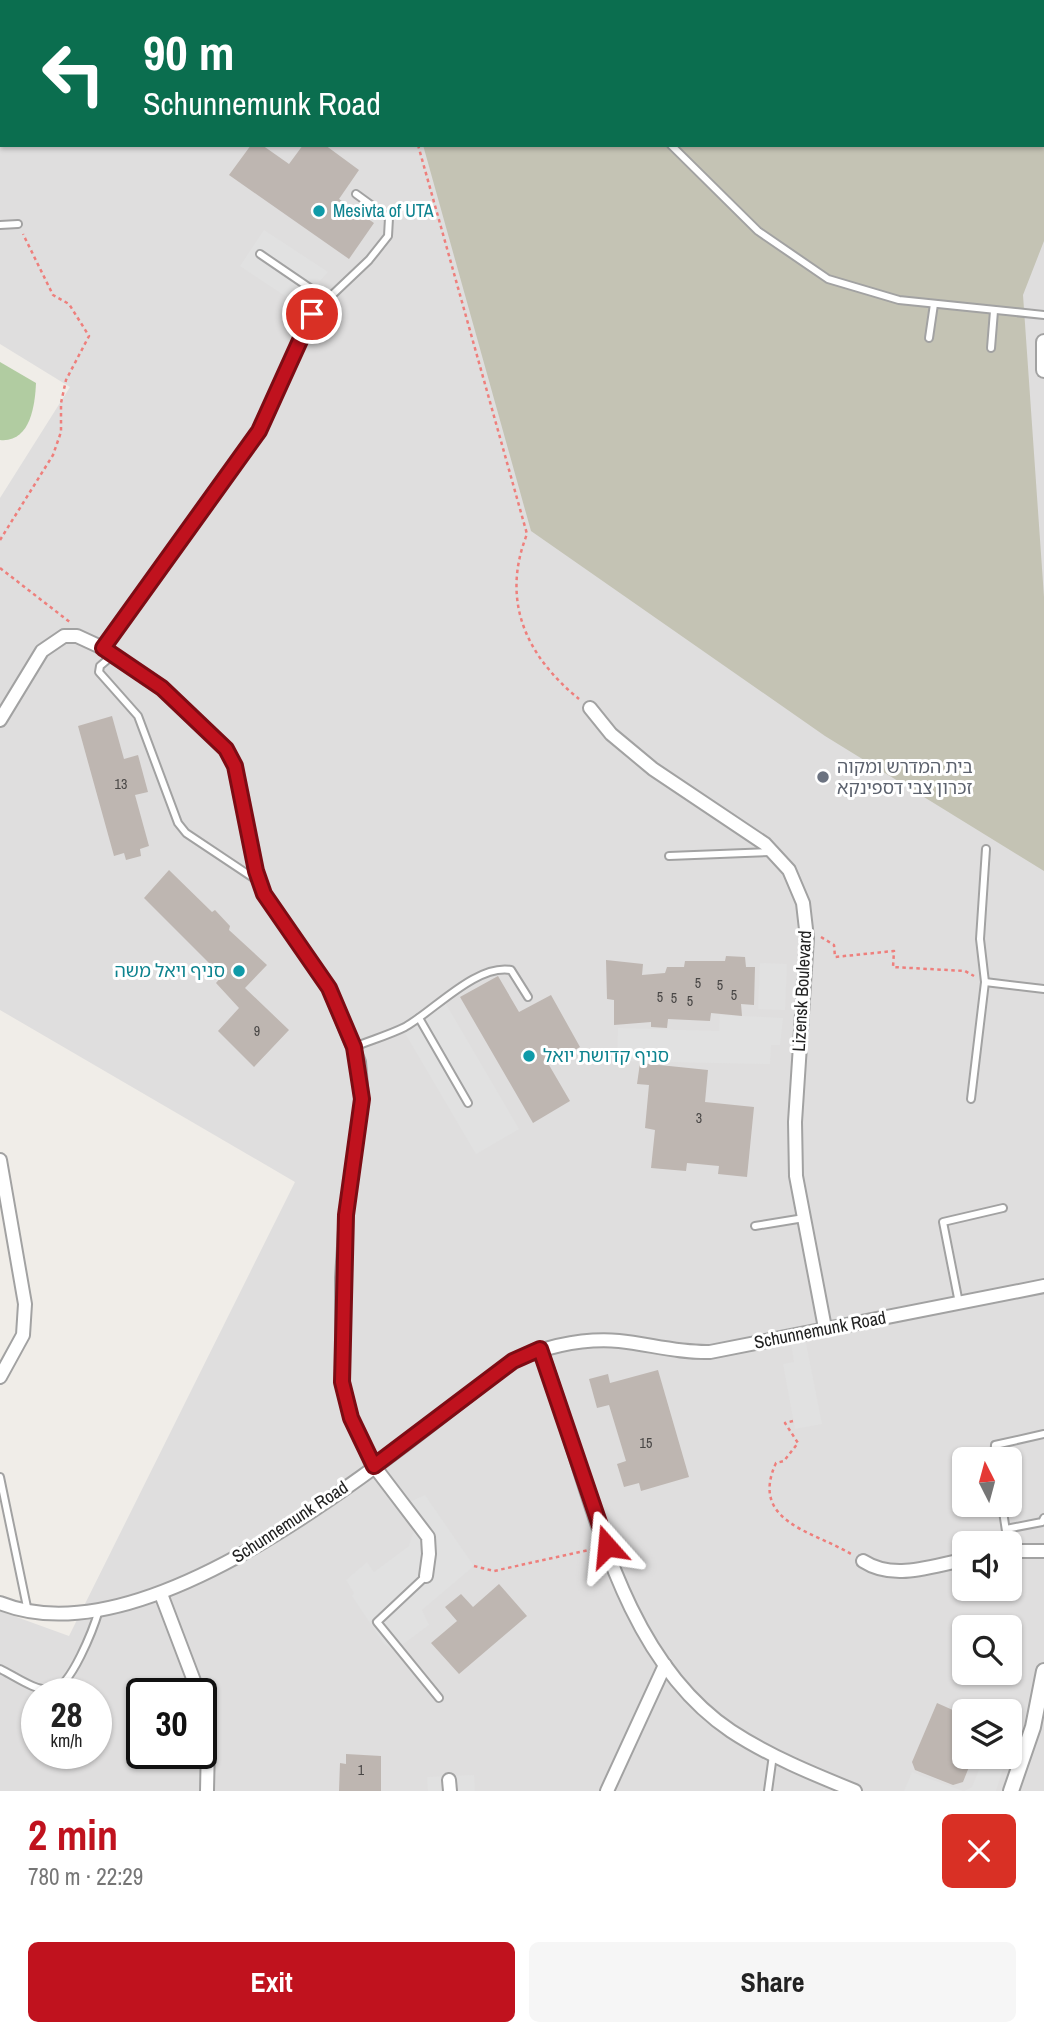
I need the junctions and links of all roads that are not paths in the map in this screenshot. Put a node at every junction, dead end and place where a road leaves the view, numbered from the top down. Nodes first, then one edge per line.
1 (673, 147) edge
2 (356, 194) dead end
3 (18, 224) road end
4 (0, 225) edge
5 (260, 254) dead end
6 (326, 299) junction
7 (934, 304) junction
8 (994, 311) junction
9 (1044, 315) edge
10 (929, 338) dead end
11 (1044, 342) edge
12 (991, 348) dead end
13 (1044, 369) edge
14 (108, 651) junction
15 (590, 708) road end
16 (0, 720) edge
17 (986, 849) dead end
18 (772, 852) junction
19 (669, 856) dead end
20 (259, 881) junction
21 (985, 982) junction
22 (1044, 989) edge
23 (528, 997) dead end
24 (419, 1018) junction
25 (354, 1047) junction
26 (971, 1099) dead end
27 (468, 1103) dead end
28 (0, 1160) edge
29 (1003, 1208) dead end
30 (804, 1217) junction
31 (755, 1226) dead end
32 (1044, 1286) edge
33 (959, 1303) junction
34 (825, 1328) junction
35 (540, 1349) junction
36 (0, 1377) edge
37 (1044, 1434) edge
38 (995, 1447) edge
39 (374, 1466) junction
40 (0, 1477) edge
41 (1004, 1517) edge
42 (1044, 1518) edge
43 (1006, 1529) joint
44 (1022, 1551) edge
45 (1044, 1551) edge
46 (863, 1561) road end
47 (952, 1562) edge
48 (426, 1576) joint
49 (161, 1594) junction
50 (0, 1603) edge
51 (27, 1609) junction
52 (99, 1610) junction
53 (665, 1665) junction
54 (0, 1669) edge
55 (1044, 1671) edge
56 (193, 1678) edge
57 (439, 1698) dead end
58 (773, 1754) junction
59 (207, 1769) edge
60 (207, 1791) edge
61 (607, 1791) edge
62 (768, 1791) edge
63 (855, 1791) edge
64 (1011, 1791) edge

1 - 7 lane
2 - 6 lane
3 - 4 lane
5 - 6 lane
6 - 14 lane
7 - 8 lane
7 - 10 lane
8 - 9 lane
8 - 12 lane
11 - 13 street
14 - 16 street
14 - 20 street
14 - 20 lane
15 - 18 street, Lizensk Boulevard
17 - 21 lane
18 - 19 lane
18 - 30 street, Lizensk Boulevard
20 - 25 street
21 - 22 lane
21 - 26 lane
23 - 24 lane
24 - 25 lane
24 - 27 lane
25 - 39 street
28 - 36 street
29 - 33 lane
30 - 31 lane
30 - 34 street, Lizensk Boulevard
32 - 33 street, Schunnemunk Road
33 - 34 street, Schunnemunk Road
34 - 35 street, Schunnemunk Road
35 - 39 street, Schunnemunk Road
35 - 53 street
37 - 38 lane
39 - 48 street
39 - 49 street, Schunnemunk Road
40 - 51 lane
41 - 43 lane
42 - 43 lane
44 - 45 street
46 - 47 street
48 - 57 lane
49 - 52 street, Schunnemunk Road
49 - 56 street
50 - 51 street, Schunnemunk Road
51 - 52 street, Schunnemunk Road
52 - 54 lane
53 - 58 street
53 - 61 street
55 - 64 street
58 - 62 lane
58 - 63 street
59 - 60 street

